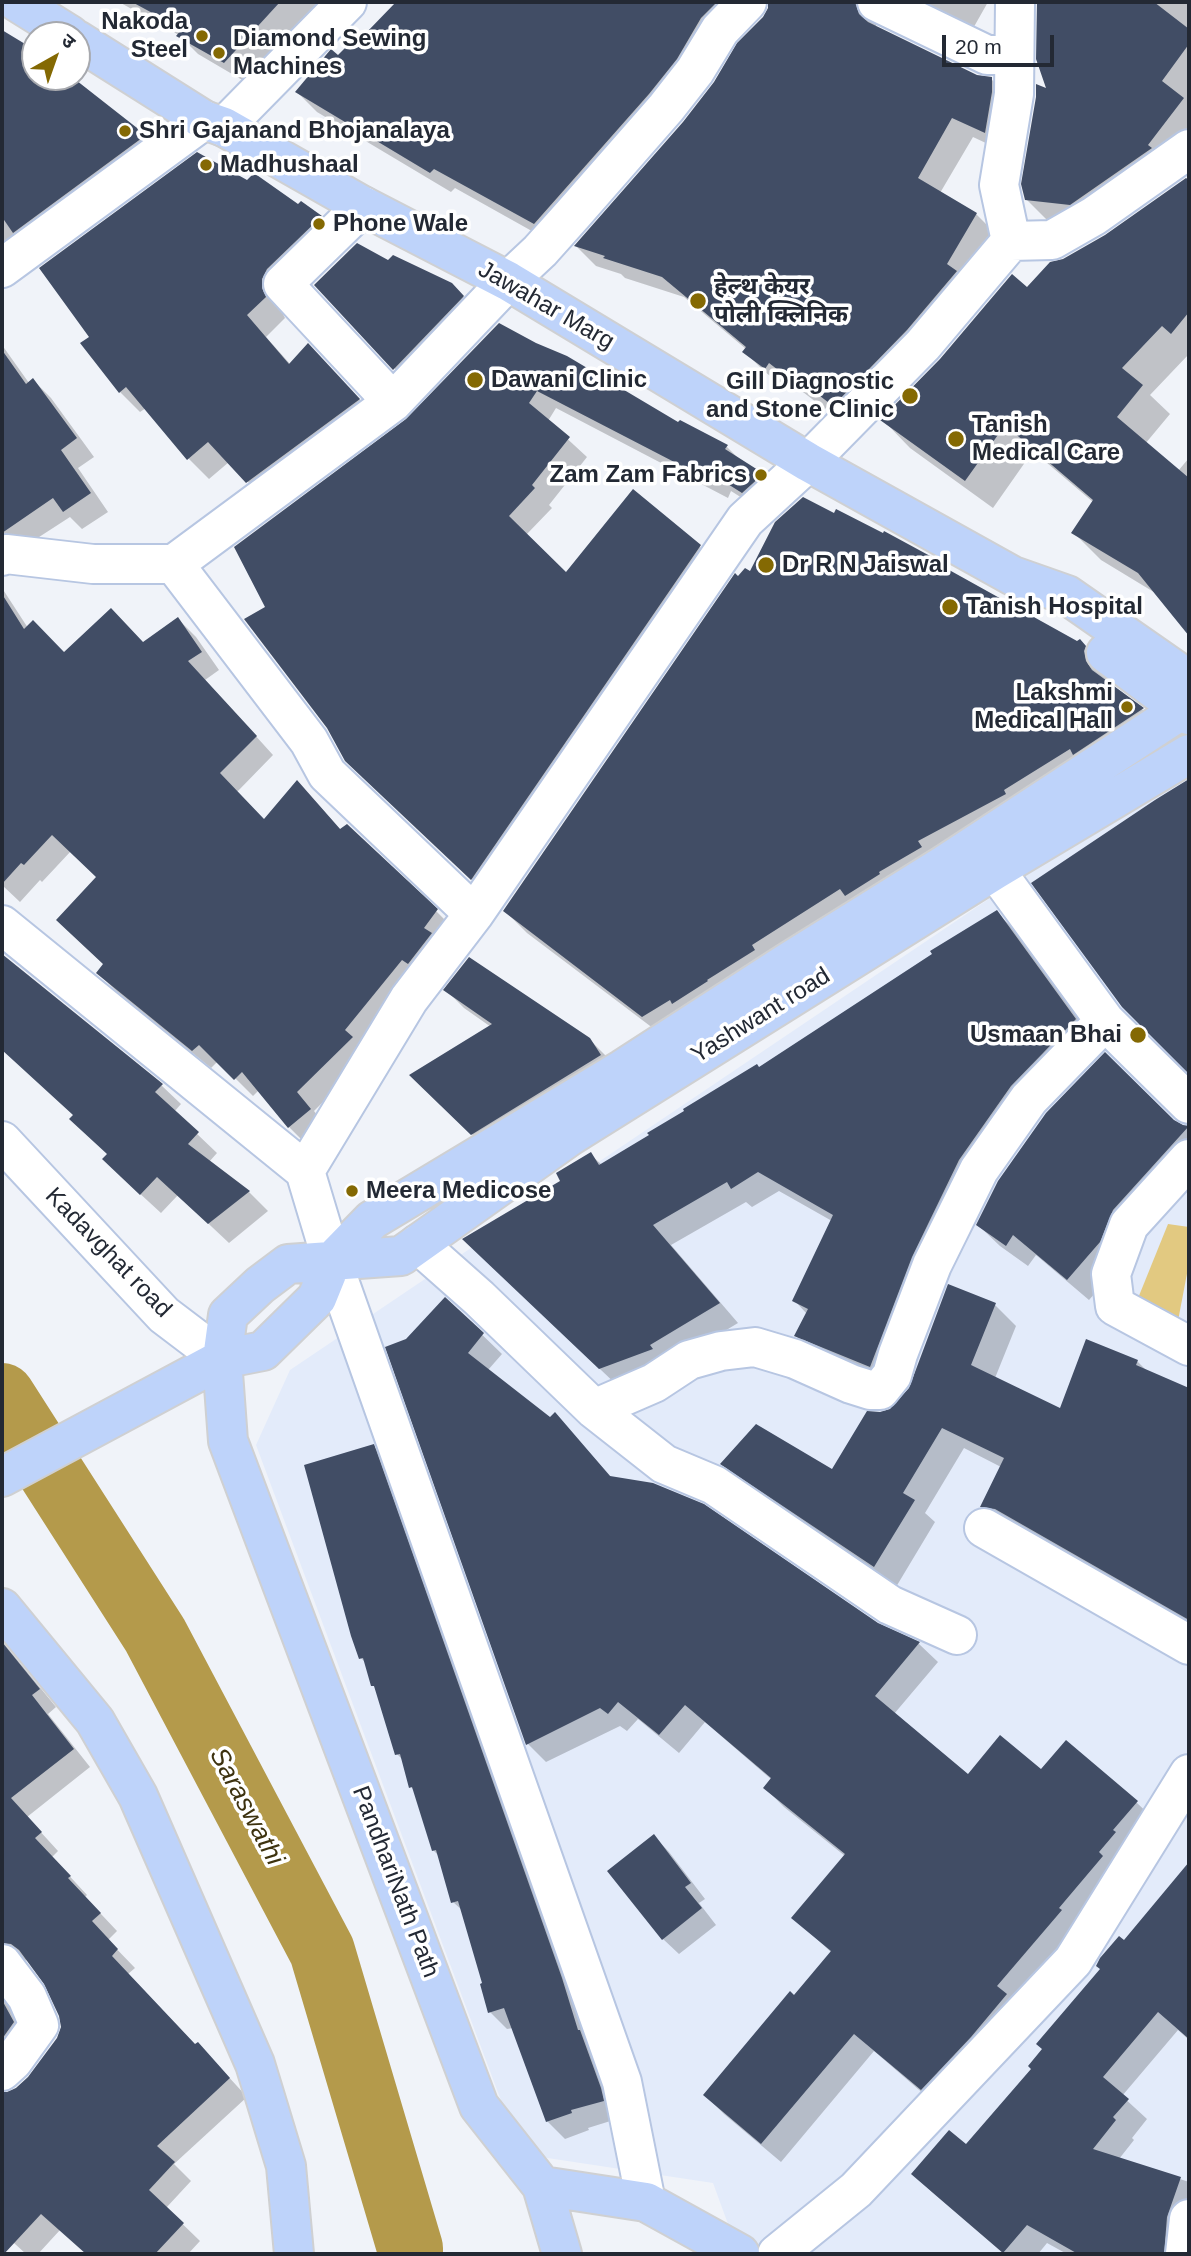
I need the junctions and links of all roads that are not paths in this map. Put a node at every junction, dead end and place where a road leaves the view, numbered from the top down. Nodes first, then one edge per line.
1 (17, 2) edge
2 (347, 2) edge
3 (747, 2) edge
4 (877, 2) edge
5 (1015, 2) edge
6 (48, 21) edge
7 (91, 48) edge
8 (1014, 55) junction
9 (214, 123) junction
10 (1189, 149) edge
11 (363, 206) junction
12 (1011, 241) junction
13 (2, 268) edge
14 (508, 281) junction
15 (393, 402) junction
16 (808, 462) junction
17 (2, 556) edge
18 (174, 564) junction
19 (1188, 703) edge
20 (1189, 754) edge
21 (995, 870) junction
22 (474, 914) junction
23 (2, 925) edge
24 (1105, 1021) junction
25 (1189, 1104) edge
26 (2, 1141) edge
27 (1189, 1158) edge
28 (305, 1171) junction
29 (418, 1244) junction
30 (332, 1261) junction
31 (1189, 1346) edge
32 (222, 1359) junction
33 (594, 1409) junction
34 (2, 1477) edge
35 (984, 1528) dead end
36 (2, 1608) edge
37 (957, 1635) dead end
38 (1189, 1645) edge
39 (1189, 1774) edge
40 (2, 1964) edge
41 (2, 2071) edge
42 (541, 2186) junction
43 (646, 2202) junction
44 (1189, 2219) edge
45 (294, 2254) edge
46 (562, 2254) edge
47 (740, 2254) edge
48 (777, 2254) edge
49 (1185, 2254) edge

1 - 6 main road
2 - 9 street
3 - 14 street
4 - 8 street
5 - 8 street
7 - 9 main road, Jawahar Marg
8 - 12 street
9 - 11 main road, Jawahar Marg
9 - 13 street
10 - 12 street
11 - 14 main road, Jawahar Marg
11 - 15 street
12 - 16 street
14 - 15 street
14 - 16 main road, Jawahar Marg
15 - 18 street
16 - 19 main road, Jawahar Marg
16 - 22 street
17 - 18 street
18 - 22 street
19 - 30 main road
20 - 21 main road, Yashwant road
21 - 24 street
21 - 29 main road, Yashwant road
22 - 28 street
23 - 28 street
24 - 25 street
24 - 33 street
26 - 32 street, Kadavghat road
27 - 31 street
28 - 30 street
29 - 30 main road, Yashwant road
29 - 33 street
30 - 32 main road
30 - 32 main road, PandhariNath Path
30 - 43 street
32 - 34 main road
32 - 42 main road, PandhariNath Path
33 - 37 street
35 - 38 street
36 - 45 main road
39 - 48 street
40 - 41 street
42 - 43 main road
42 - 46 main road
43 - 47 main road
44 - 49 street

